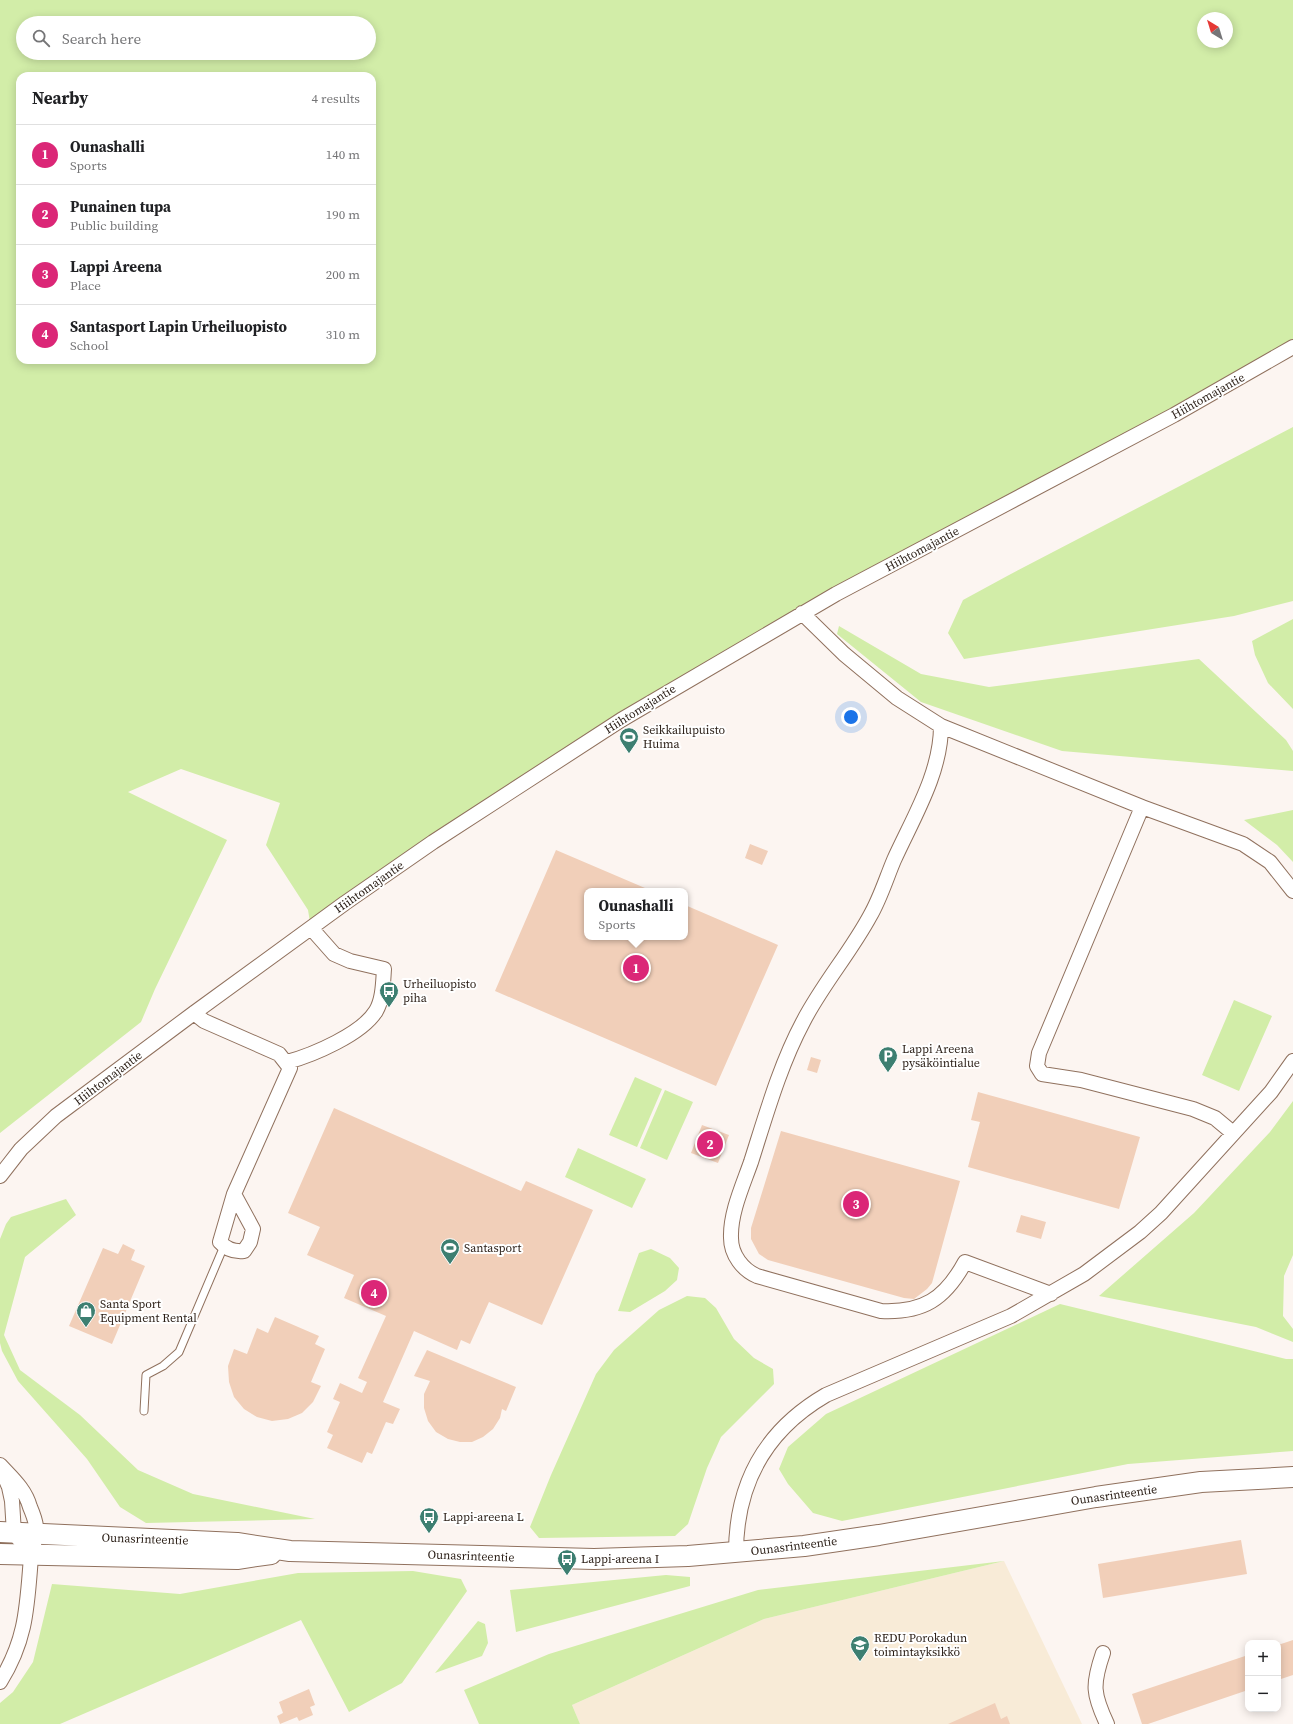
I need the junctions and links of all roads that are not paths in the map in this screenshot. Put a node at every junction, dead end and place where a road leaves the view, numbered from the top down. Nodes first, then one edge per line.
1 (1293, 347) edge
2 (802, 614) junction
3 (941, 726) junction
4 (1142, 807) junction
5 (1293, 891) edge
6 (311, 928) junction
7 (194, 1013) junction
8 (1293, 1061) edge
9 (287, 1062) junction
10 (1233, 1133) junction
11 (0, 1176) edge
12 (234, 1194) junction
13 (224, 1246) junction
14 (1051, 1294) junction
15 (144, 1411) dead end
16 (0, 1466) edge
17 (1293, 1477) edge
18 (7, 1533) edge
19 (37, 1535) junction
20 (290, 1551) junction
21 (736, 1553) junction
22 (0, 1554) edge
23 (31, 1555) junction
24 (1103, 1653) dead end
25 (0, 1682) edge
26 (1107, 1724) edge

1 - 2 street, Hiihtomajantie
2 - 3 street
2 - 6 street, Hiihtomajantie
3 - 4 street
3 - 14 street
4 - 5 street
4 - 10 street
6 - 7 street, Hiihtomajantie
6 - 9 street
7 - 9 street
7 - 11 street, Hiihtomajantie
8 - 10 street
9 - 12 street
10 - 14 street
12 - 13 street
12 - 13 street
13 - 15 lane
14 - 21 street
16 - 18 street
16 - 19 street
17 - 21 street, Ounasrinteentie
18 - 19 street, Ounasrinteentie
18 - 23 street
19 - 20 street, Ounasrinteentie
19 - 23 street
20 - 21 street, Ounasrinteentie
20 - 23 street, Ounasrinteentie
22 - 23 street, Ounasrinteentie
23 - 25 street
24 - 26 street

